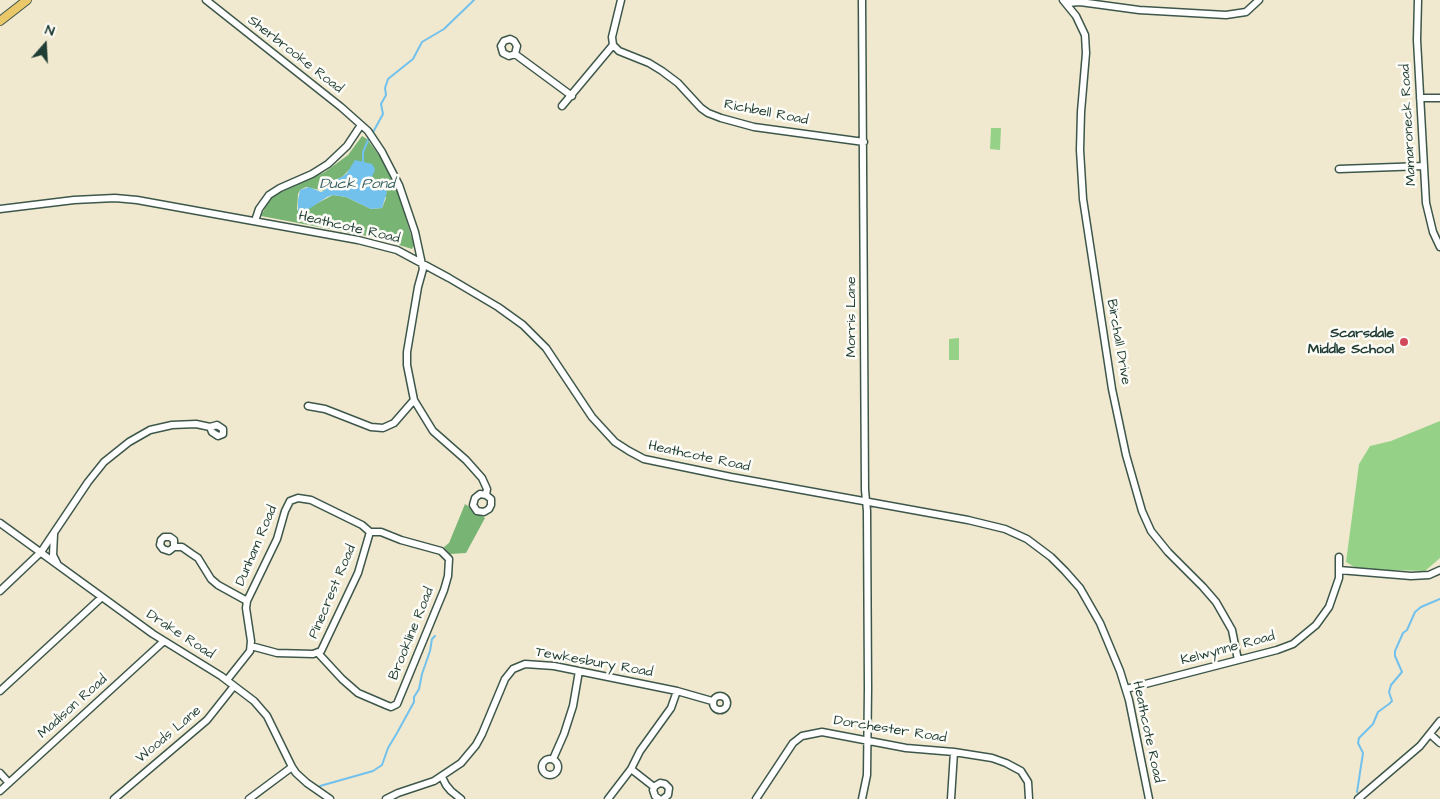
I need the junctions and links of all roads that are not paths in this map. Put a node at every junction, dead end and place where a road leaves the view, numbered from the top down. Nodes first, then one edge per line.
1 (27, 0) edge
2 (206, 0) edge
3 (621, 0) edge
4 (862, 0) edge
5 (1260, 0) edge
6 (1418, 0) edge
7 (1065, 1) edge
8 (0, 21) edge
9 (613, 45) junction
10 (515, 54) dead end
11 (572, 96) junction
12 (1420, 98) junction
13 (1440, 98) edge
14 (562, 106) dead end
15 (361, 125) junction
16 (864, 142) junction
17 (1424, 166) junction
18 (1339, 169) dead end
19 (0, 209) edge
20 (255, 221) junction
21 (1440, 247) edge
22 (422, 262) junction
23 (414, 400) junction
24 (308, 406) dead end
25 (210, 426) dead end
26 (486, 495) dead end
27 (866, 502) junction
28 (0, 523) edge
29 (370, 532) junction
30 (55, 533) junction
31 (174, 547) dead end
32 (41, 552) junction
33 (1339, 557) dead end
34 (57, 564) junction
35 (1339, 570) junction
36 (1440, 570) edge
37 (0, 590) edge
38 (102, 597) junction
39 (246, 601) junction
40 (164, 641) junction
41 (251, 646) junction
42 (318, 653) junction
43 (1238, 660) junction
44 (579, 672) junction
45 (227, 680) junction
46 (234, 686) junction
47 (1126, 688) junction
48 (0, 691) edge
49 (677, 691) junction
50 (712, 701) dead end
51 (1440, 721) edge
52 (1430, 734) junction
53 (868, 740) junction
54 (1440, 743) edge
55 (954, 752) junction
56 (553, 759) dead end
57 (292, 767) junction
58 (631, 769) junction
59 (0, 773) edge
60 (442, 777) junction
61 (9, 783) junction
62 (654, 787) junction
63 (0, 791) edge
64 (114, 799) edge
65 (249, 799) edge
66 (330, 799) edge
67 (386, 799) edge
68 (461, 799) edge
69 (608, 799) edge
70 (659, 799) edge
71 (664, 799) edge
72 (756, 799) edge
73 (862, 799) edge
74 (951, 799) edge
75 (1029, 799) edge
76 (1149, 799) edge
77 (1358, 799) edge

1 - 8 main road
2 - 15 street, Sherbrooke Road
3 - 9 street
4 - 16 street, Morris Lane
5 - 7 street
6 - 12 street, Mamaroneck Road
7 - 43 street, Birchall Drive
9 - 11 street
9 - 16 street, Richbell Road
10 - 11 street
11 - 14 street
12 - 13 street
12 - 17 street, Mamaroneck Road
15 - 20 street
15 - 22 street, Sherbrooke Road
16 - 27 street, Morris Lane
17 - 18 street
17 - 21 street, Mamaroneck Road
19 - 20 street, Heathcote Road
20 - 22 street, Heathcote Road
22 - 23 street
22 - 27 street, Heathcote Road
23 - 24 street
23 - 26 street
25 - 30 street
27 - 47 street, Heathcote Road
27 - 53 street, Morris Lane
28 - 32 street, Drake Road
29 - 39 street, Dunham Road
29 - 42 street, Pinecrest Road
29 - 42 street, Brookline Road
30 - 32 street
30 - 34 street
31 - 39 street
32 - 34 street, Drake Road
32 - 37 street
33 - 35 street, Kelwynne Road
34 - 38 street, Drake Road
35 - 36 street
35 - 43 street, Kelwynne Road
38 - 40 street, Drake Road
38 - 48 street
39 - 41 street, Dunham Road
40 - 45 street, Drake Road
40 - 61 street, Madison Road
41 - 42 street, Pinecrest Road
41 - 45 street
43 - 47 street, Kelwynne Road
44 - 49 street, Tewkesbury Road
44 - 56 street
44 - 60 street, Tewkesbury Road
45 - 46 street, Drake Road
46 - 57 street, Drake Road
46 - 64 street, Woods Lane
47 - 76 street, Heathcote Road
49 - 50 street, Tewkesbury Road
49 - 58 street
51 - 52 street
52 - 54 street
52 - 77 street
53 - 55 street, Dorchester Road
53 - 72 street, Dorchester Road
53 - 73 street, Morris Lane
55 - 74 street
55 - 75 street, Dorchester Road
57 - 65 street
57 - 66 street, Drake Road
58 - 62 street
58 - 69 street
59 - 61 street
60 - 67 street, Tewkesbury Road
60 - 68 street
61 - 63 street, Madison Road
62 - 70 street
62 - 71 street

